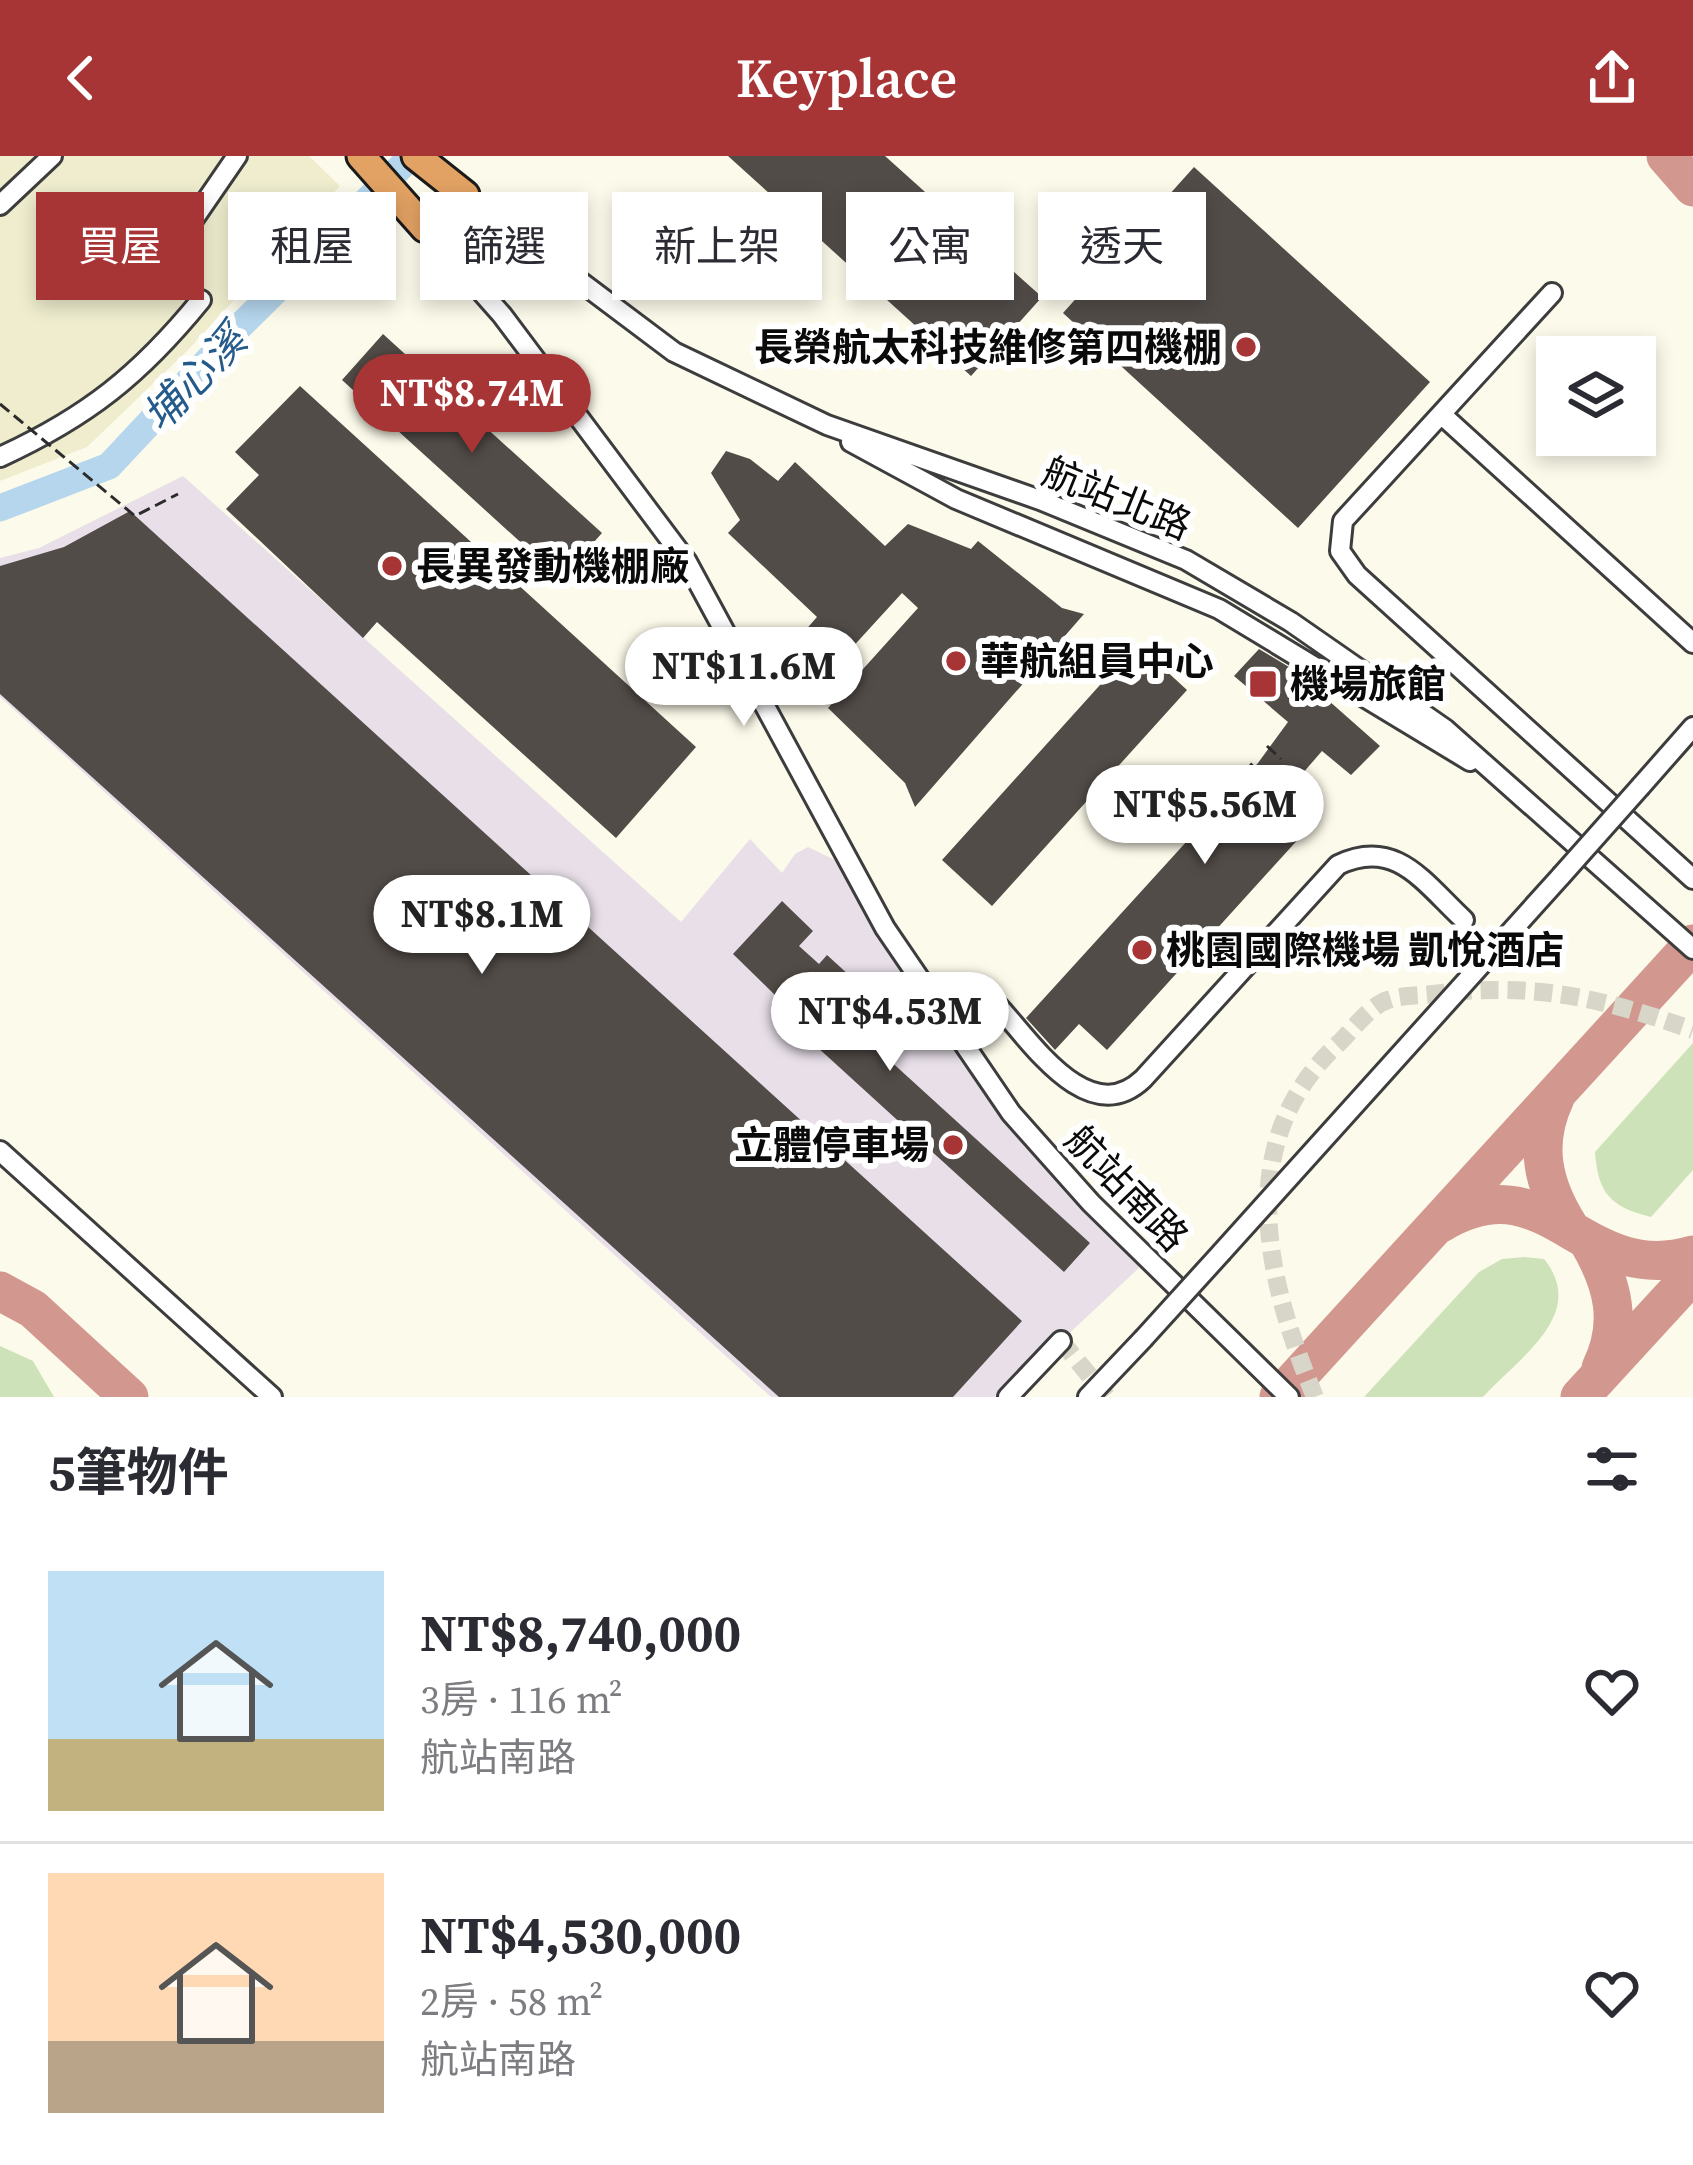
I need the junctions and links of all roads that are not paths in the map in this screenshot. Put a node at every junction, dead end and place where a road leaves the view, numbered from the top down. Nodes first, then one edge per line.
1 (52, 156) edge
2 (237, 156) edge
3 (361, 156) edge
4 (416, 156) edge
5 (461, 192) edge
6 (204, 204) edge
7 (0, 205) edge
8 (420, 222) edge
9 (588, 287) edge
10 (1552, 293) dead end
11 (201, 300) dead end
12 (489, 300) edge
13 (1441, 414) junction
14 (827, 425) junction
15 (0, 457) edge
16 (1693, 643) edge
17 (1693, 728) edge
18 (1516, 787) junction
19 (1693, 879) edge
20 (1464, 920) dead end
21 (1693, 949) edge
22 (999, 1007) dead end
23 (0, 1151) edge
24 (1060, 1341) dead end
25 (272, 1397) edge
26 (1008, 1397) edge
27 (1088, 1397) edge
28 (1289, 1397) edge

1 - 7 street
2 - 6 street
3 - 8 highway
4 - 5 highway
9 - 14 street, 航站北路
10 - 13 street
11 - 15 street
12 - 28 street, 航站南路
13 - 16 street
13 - 19 street
14 - 18 street
14 - 18 street, 航站北路
17 - 27 street, bridge
18 - 21 street, 航站北路
20 - 22 street
23 - 25 street
24 - 26 street

